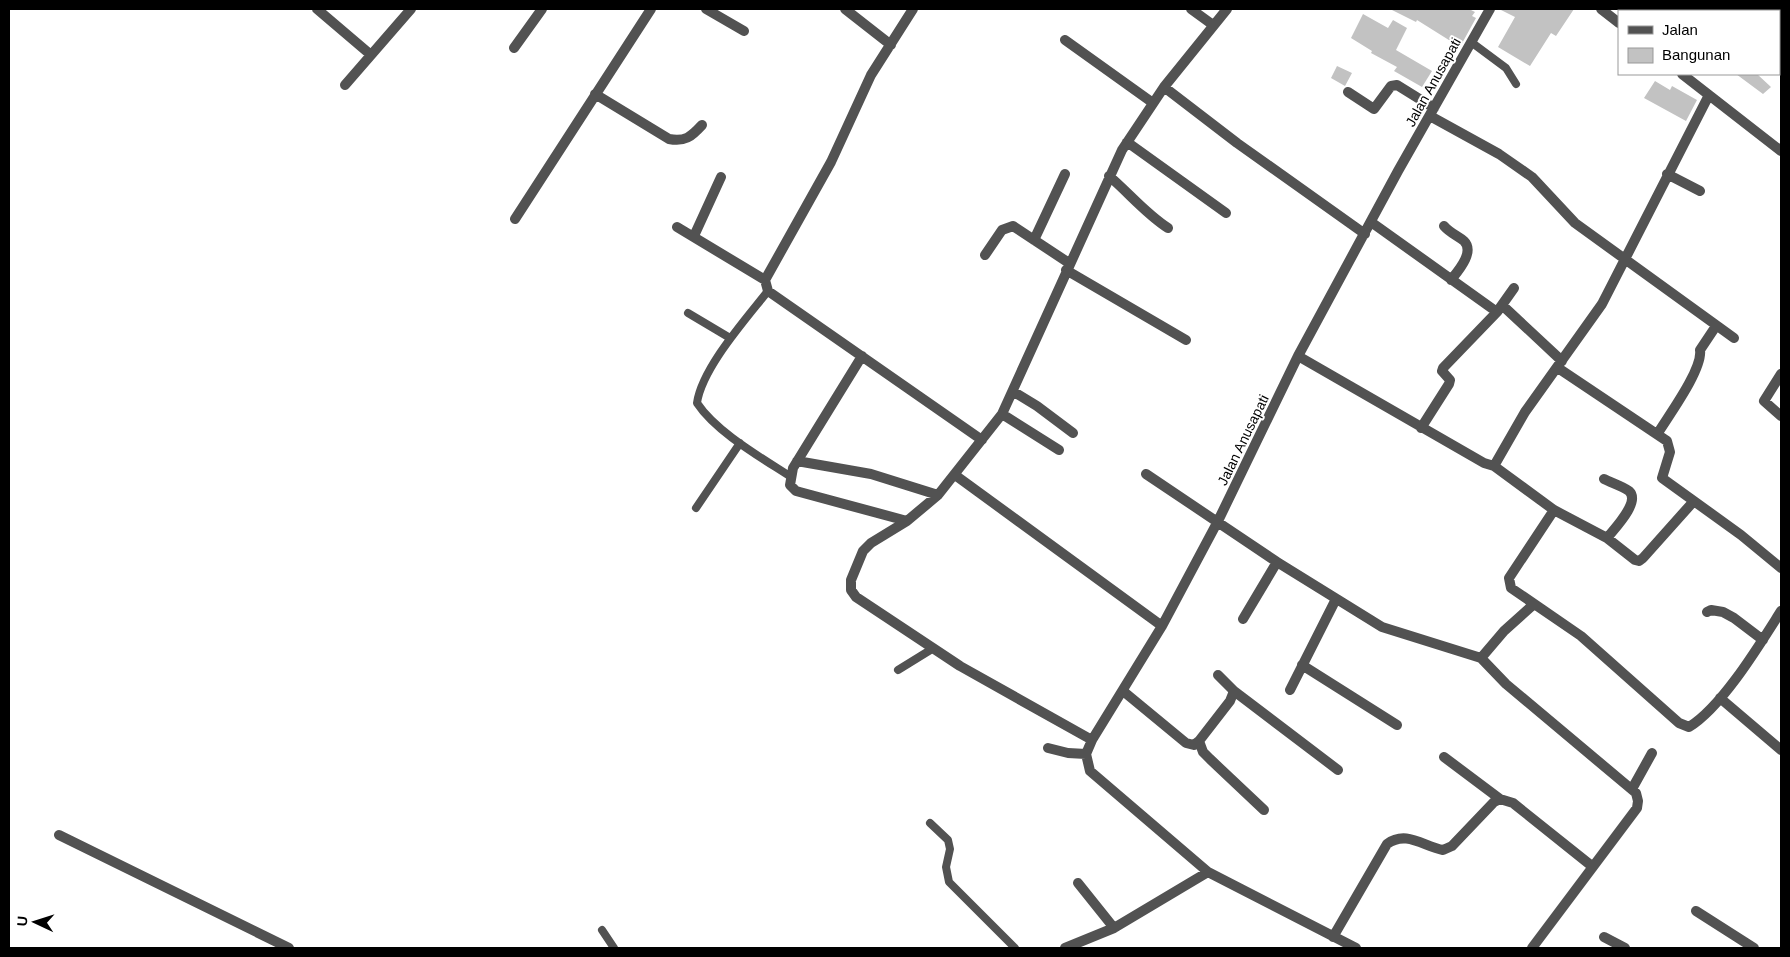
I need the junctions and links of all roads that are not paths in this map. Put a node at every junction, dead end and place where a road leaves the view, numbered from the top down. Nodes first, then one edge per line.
1 (317, 9) edge
2 (411, 9) edge
3 (542, 9) edge
4 (651, 9) edge
5 (706, 9) edge
6 (845, 9) edge
7 (912, 9) edge
8 (1192, 9) edge
9 (1227, 9) edge
10 (1490, 9) edge
11 (1601, 9) edge
12 (1618, 22) edge
13 (1213, 25) junction
14 (744, 30) dead end
15 (1065, 40) dead end
16 (1470, 42) junction
17 (892, 45) junction
18 (514, 48) dead end
19 (371, 54) junction
20 (1683, 75) edge
21 (345, 84) dead end
22 (1516, 84) dead end
23 (1164, 86) junction
24 (1348, 92) dead end
25 (595, 94) junction
26 (1709, 95) junction
27 (1153, 103) junction
28 (1432, 112) junction
29 (702, 125) dead end
30 (1127, 142) junction
31 (1781, 151) edge
32 (1065, 174) dead end
33 (1667, 174) junction
34 (1109, 176) junction
35 (721, 177) dead end
36 (1700, 191) dead end
37 (1226, 213) dead end
38 (514, 219) dead end
39 (1371, 222) junction
40 (1444, 226) dead end
41 (677, 227) dead end
42 (1168, 228) dead end
43 (1365, 234) junction
44 (694, 236) junction
45 (1034, 240) junction
46 (985, 255) dead end
47 (1624, 260) junction
48 (1068, 267) junction
49 (765, 280) junction
50 (1451, 280) junction
51 (1514, 288) dead end
52 (768, 291) junction
53 (1499, 308) junction
54 (688, 313) dead end
55 (1716, 326) junction
56 (730, 338) junction
57 (1734, 338) dead end
58 (1186, 340) dead end
59 (862, 356) junction
60 (1298, 356) junction
61 (1560, 365) junction
62 (1781, 374) edge
63 (1014, 392) junction
64 (1002, 414) junction
65 (1781, 416) edge
66 (1422, 428) junction
67 (1658, 433) junction
68 (1073, 434) dead end
69 (982, 440) junction
70 (740, 443) junction
71 (1059, 450) dead end
72 (797, 461) junction
73 (1494, 466) junction
74 (1146, 474) dead end
75 (955, 475) junction
76 (790, 477) junction
77 (1604, 479) dead end
78 (938, 495) junction
79 (1693, 502) junction
80 (696, 508) dead end
81 (1554, 510) junction
82 (907, 521) junction
83 (1218, 521) junction
84 (1607, 538) junction
85 (1277, 562) junction
86 (1781, 568) edge
87 (1336, 599) junction
88 (1534, 604) junction
89 (1781, 611) edge
90 (1707, 612) dead end
91 (1243, 619) dead end
92 (1162, 626) junction
93 (1763, 640) junction
94 (932, 649) junction
95 (1481, 658) junction
96 (1302, 665) junction
97 (898, 670) dead end
98 (1218, 675) dead end
99 (1290, 690) dead end
100 (1122, 691) junction
101 (1234, 691) junction
102 (1720, 698) junction
103 (1397, 725) dead end
104 (1092, 740) junction
105 (1200, 742) junction
106 (1048, 748) dead end
107 (1781, 750) edge
108 (1652, 753) dead end
109 (1086, 754) junction
110 (1444, 757) dead end
111 (1338, 770) dead end
112 (1632, 789) junction
113 (1500, 799) junction
114 (1264, 810) dead end
115 (930, 823) dead end
116 (58, 834) dead end
117 (1593, 867) junction
118 (1205, 869) junction
119 (1078, 884) dead end
120 (1696, 911) dead end
121 (1114, 928) junction
122 (602, 930) dead end
123 (1334, 937) junction
124 (1604, 937) dead end
125 (289, 948) edge
126 (614, 948) edge
127 (1015, 948) edge
128 (1065, 948) edge
129 (1356, 948) edge
130 (1532, 948) edge
131 (1625, 948) edge
132 (1754, 948) edge

1 - 19 street
2 - 19 street
3 - 18 street
4 - 25 street
5 - 14 street
6 - 17 street
7 - 17 street
8 - 13 street
9 - 13 street
10 - 16 street, Jalan Anusapati
11 - 12 street
13 - 23 street
15 - 27 street
16 - 22 lane
16 - 28 street, Jalan Anusapati
17 - 49 street
19 - 21 street
20 - 26 street
23 - 27 street
23 - 43 street
24 - 28 street
25 - 29 street
25 - 38 street
26 - 31 street
26 - 33 street
27 - 30 street
28 - 39 street, Jalan Anusapati
28 - 47 street
30 - 34 street
30 - 37 street
32 - 45 street
33 - 36 street
33 - 47 street
34 - 42 street
34 - 48 street
35 - 44 street
39 - 43 street, Jalan Anusapati
39 - 50 street
40 - 50 street
41 - 44 street
43 - 60 street, Jalan Anusapati
44 - 49 street
45 - 46 street
45 - 48 street
47 - 55 street
47 - 61 street
48 - 58 street
48 - 63 street
49 - 52 street
50 - 53 street
51 - 53 street
52 - 56 lane
52 - 59 street
53 - 61 street
53 - 66 street
54 - 56 lane
55 - 57 street
55 - 67 street
56 - 70 lane
59 - 69 street
59 - 72 street
60 - 66 street
60 - 83 street, Jalan Anusapati
61 - 67 street
61 - 73 street
62 - 65 street
63 - 64 street
63 - 68 street
64 - 69 street
64 - 71 street
66 - 73 street
67 - 79 street
69 - 75 street
70 - 76 lane
70 - 80 lane
72 - 76 street
72 - 78 street
73 - 81 street
74 - 83 street
75 - 78 street
75 - 92 street
76 - 82 street
77 - 84 street
78 - 82 street
79 - 84 street
79 - 86 street
81 - 84 street
81 - 88 street
82 - 94 street
83 - 85 street
83 - 92 street, Jalan Anusapati
85 - 87 street
85 - 91 street
87 - 95 street
87 - 96 street
88 - 95 street
88 - 102 street
89 - 93 street
90 - 93 street
92 - 100 street, Jalan Anusapati
93 - 102 street
94 - 97 lane
94 - 104 street
95 - 112 street
96 - 99 street
96 - 103 street
98 - 101 street
100 - 104 street, Jalan Anusapati
100 - 105 street
101 - 105 street
101 - 111 street
102 - 107 street
104 - 109 street, Jalan Anusapati
105 - 114 street
106 - 109 street
108 - 112 street
109 - 118 street
110 - 113 street
112 - 117 street
113 - 117 street
113 - 123 street
115 - 127 lane
116 - 125 street
117 - 130 street
118 - 121 street
118 - 123 street
119 - 121 street
120 - 132 street
121 - 128 street
122 - 126 lane
123 - 129 street
124 - 131 street

